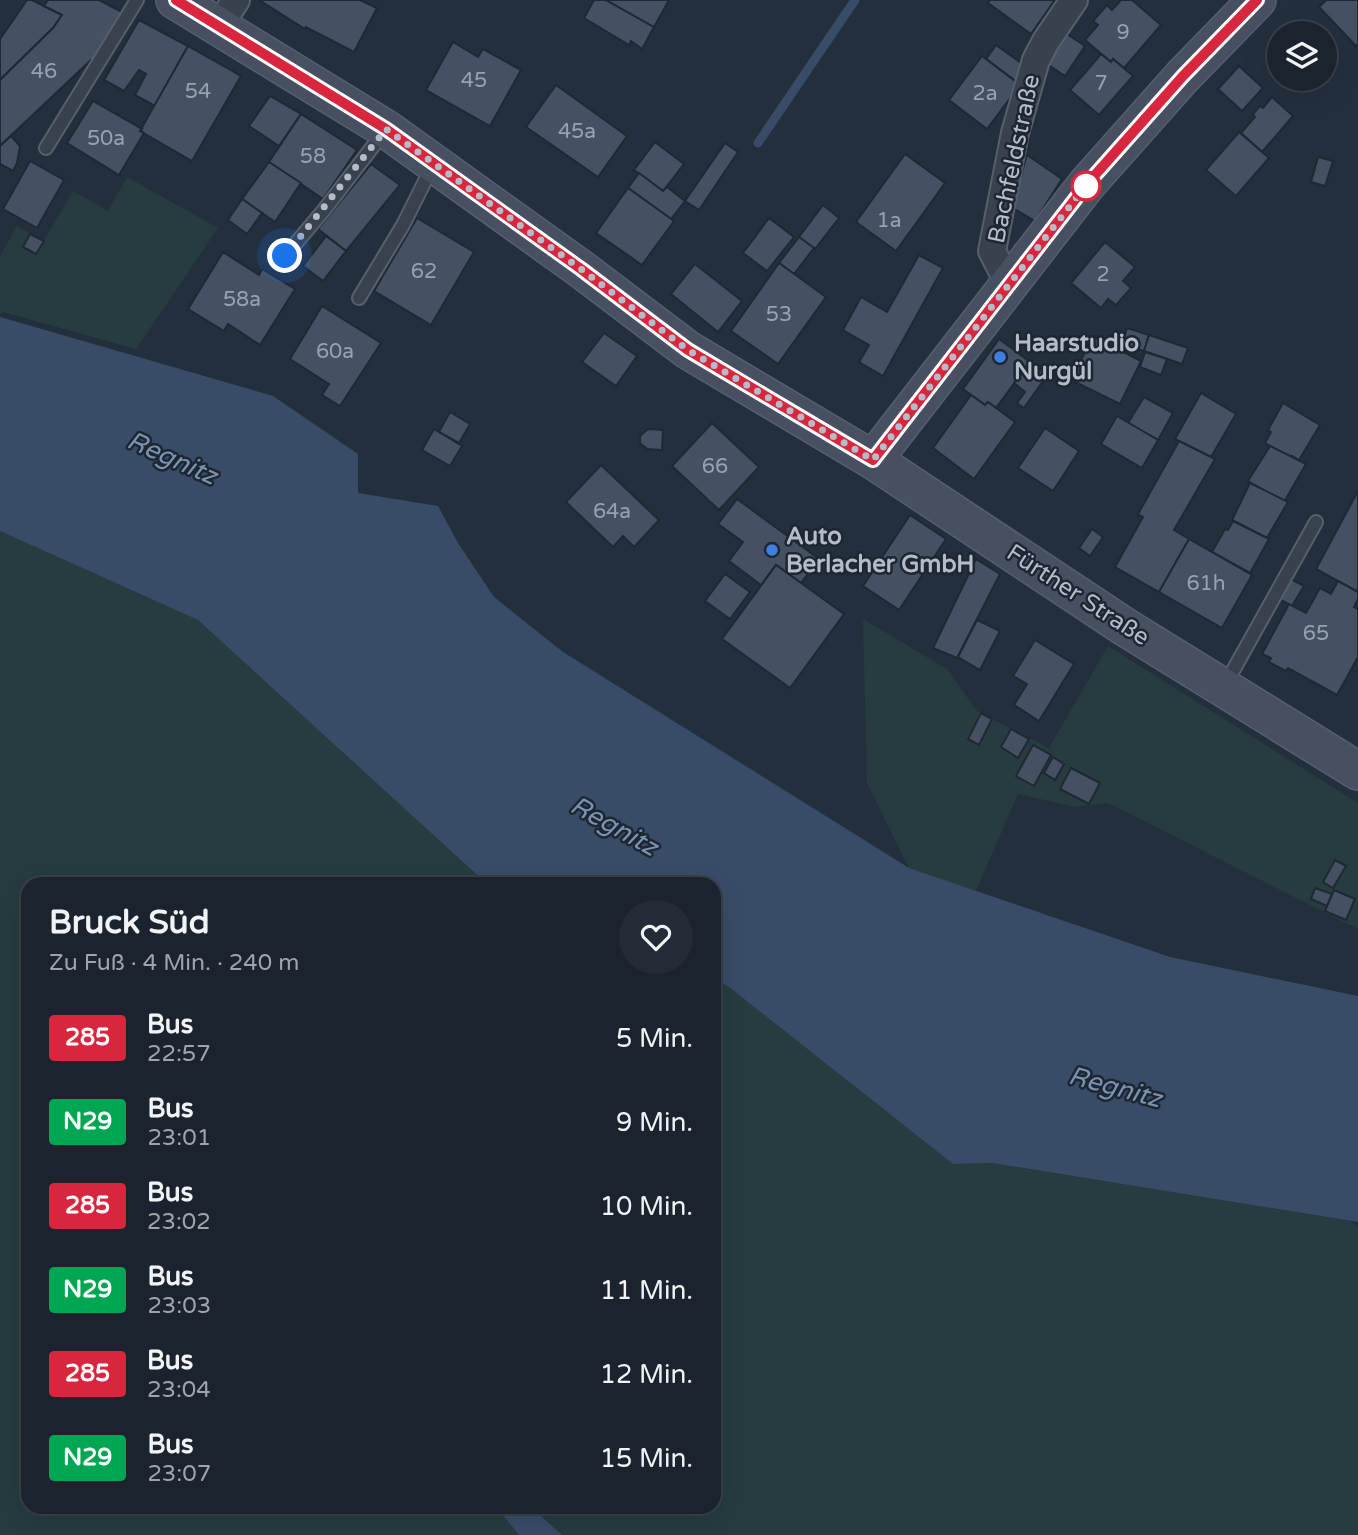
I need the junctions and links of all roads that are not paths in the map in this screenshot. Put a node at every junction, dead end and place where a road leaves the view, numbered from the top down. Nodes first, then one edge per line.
1 (137, 0) edge
2 (176, 0) edge
3 (1074, 0) edge
4 (1257, 0) edge
5 (228, 13) edge
6 (386, 129) junction
7 (46, 148) dead end
8 (434, 163) junction
9 (285, 256) dead end
10 (1009, 284) junction
11 (359, 298) dead end
12 (873, 460) junction
13 (1316, 522) dead end
14 (1223, 688) junction
15 (1358, 771) edge

1 - 7 lane
2 - 5 street, Fürther Straße
3 - 10 street, Bachfeldstraße
4 - 10 street
5 - 6 street, Fürther Straße
6 - 8 street, Fürther Straße
6 - 9 lane
8 - 11 lane
8 - 12 street, Fürther Straße
10 - 12 street
12 - 14 street, Fürther Straße
13 - 14 lane
14 - 15 street, Fürther Straße

